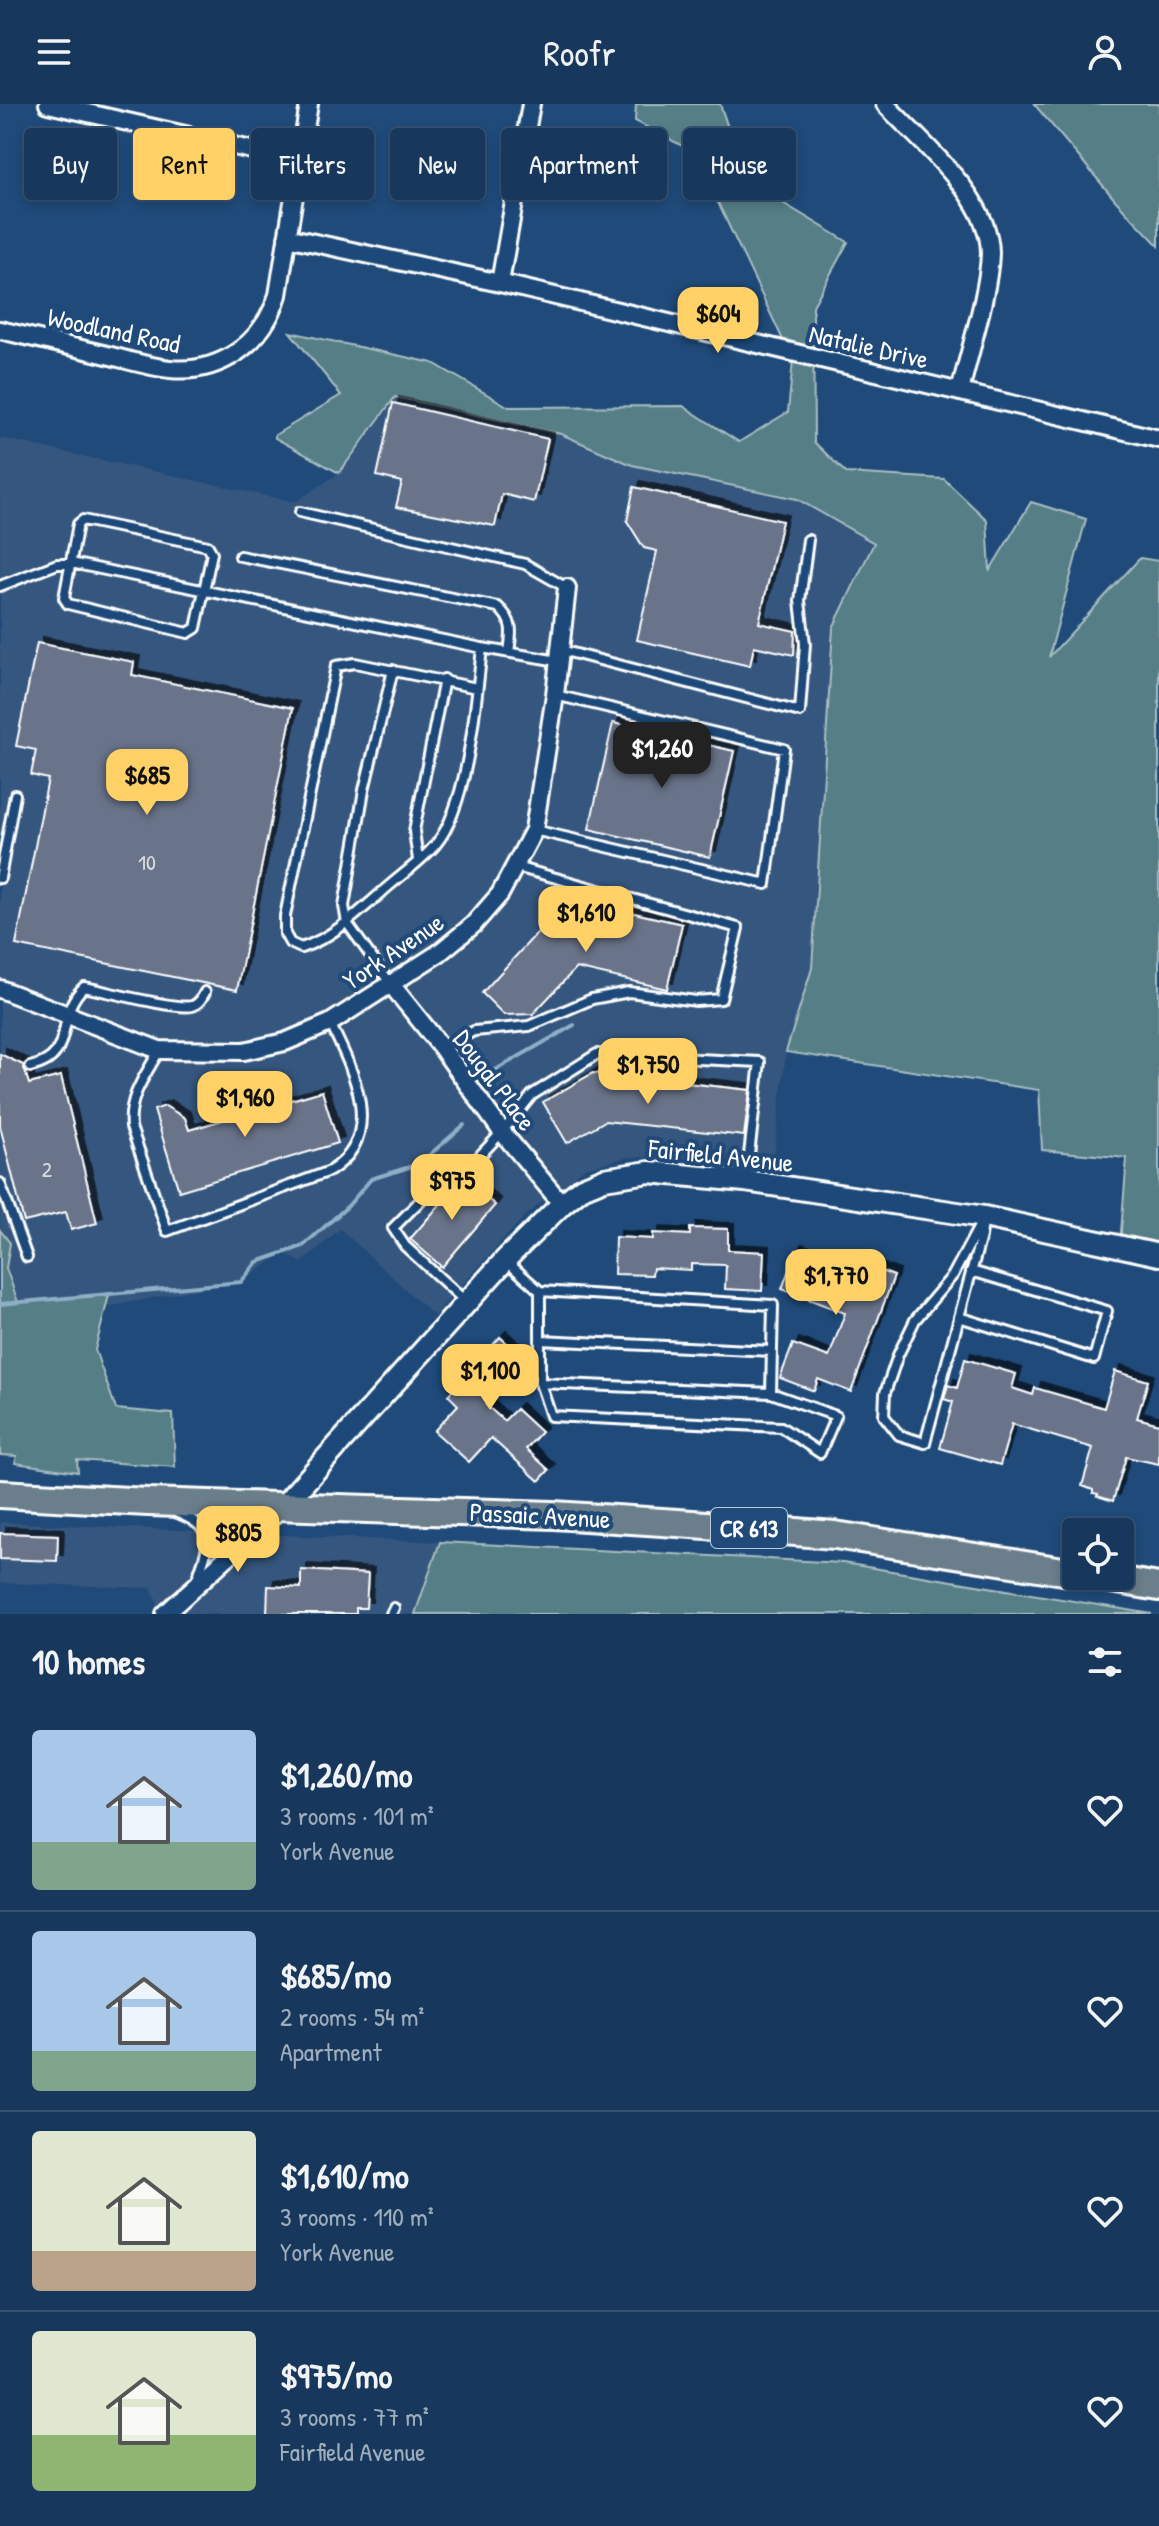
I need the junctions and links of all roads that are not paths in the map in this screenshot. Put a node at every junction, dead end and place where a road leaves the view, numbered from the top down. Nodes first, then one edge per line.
1 (48, 104) edge
2 (309, 104) edge
3 (531, 104) edge
4 (885, 104) edge
5 (305, 128) edge
6 (251, 150) edge
7 (293, 200) edge
8 (287, 237) junction
9 (500, 283) junction
10 (0, 330) edge
11 (960, 392) junction
12 (1159, 439) edge
13 (300, 512) dead end
14 (808, 540) dead end
15 (240, 556) dead end
16 (69, 564) junction
17 (0, 586) edge
18 (567, 588) joint
19 (205, 591) junction
20 (482, 648) junction
21 (509, 652) junction
22 (559, 656) junction
23 (393, 670) junction
24 (444, 679) junction
25 (477, 688) junction
26 (555, 695) junction
27 (15, 795) dead end
28 (534, 830) junction
29 (418, 860) junction
30 (516, 867) junction
31 (0, 878) edge
32 (347, 923) junction
33 (390, 983) junction
34 (0, 989) edge
35 (205, 992) dead end
36 (66, 1014) junction
37 (330, 1023) junction
38 (442, 1048) junction
39 (159, 1050) junction
40 (30, 1067) dead end
41 (502, 1132) junction
42 (745, 1181) junction
43 (0, 1183) edge
44 (562, 1204) junction
45 (984, 1217) junction
46 (1159, 1255) edge
47 (27, 1257) dead end
48 (505, 1260) junction
49 (971, 1271) junction
50 (540, 1291) junction
51 (466, 1302) junction
52 (959, 1317) junction
53 (540, 1340) junction
54 (772, 1351) junction
55 (540, 1383) junction
56 (771, 1393) junction
57 (0, 1494) edge
58 (148, 1502) junction
59 (284, 1505) junction
60 (1062, 1571) edge
61 (1134, 1583) edge
62 (194, 1587) junction
63 (1159, 1587) edge
64 (165, 1614) edge

1 - 6 street
2 - 5 street, Woodland Road
3 - 9 street
4 - 11 street
7 - 8 street, Woodland Road
8 - 9 street, Natalie Drive
8 - 10 street, Woodland Road
9 - 11 street, Natalie Drive
11 - 12 street, Natalie Drive
13 - 18 lane
14 - 22 lane
15 - 21 lane
16 - 17 lane
16 - 19 lane
16 - 19 lane
16 - 19 lane
18 - 22 street, York Avenue
19 - 20 lane
20 - 21 lane
20 - 25 lane
21 - 22 lane
22 - 26 street, York Avenue
23 - 24 lane
23 - 32 lane
23 - 32 lane
24 - 25 lane
24 - 29 lane
25 - 29 lane
26 - 28 street, York Avenue
26 - 28 lane
27 - 31 lane
28 - 30 street, York Avenue
29 - 32 lane
30 - 33 street, York Avenue
30 - 38 lane
32 - 33 lane
33 - 37 street, York Avenue
33 - 38 street, Dougal Place
34 - 36 street, York Avenue
35 - 36 lane
36 - 39 street, York Avenue
36 - 40 lane
37 - 39 street, York Avenue
37 - 39 lane
38 - 41 street, Dougal Place
41 - 42 lane
41 - 44 street, Dougal Place
41 - 51 lane
42 - 44 street, Fairfield Avenue
42 - 45 street, Fairfield Avenue
43 - 47 lane
44 - 48 street, Fairfield Avenue
45 - 46 street, Fairfield Avenue
45 - 49 lane
45 - 52 lane
48 - 50 lane
48 - 51 street, Fairfield Avenue
49 - 52 lane
49 - 52 lane
50 - 53 lane
50 - 54 lane
51 - 59 street, Fairfield Avenue
53 - 54 lane
53 - 55 lane
54 - 56 lane
55 - 56 lane
55 - 56 lane
57 - 58 main road, Passaic Avenue / CR 613
58 - 59 main road, Passaic Avenue / CR 613
58 - 62 lane
59 - 60 main road, Passaic Avenue / CR 613
59 - 62 street, Fairfield Avenue
61 - 63 main road
62 - 64 street, Fairfield Avenue

